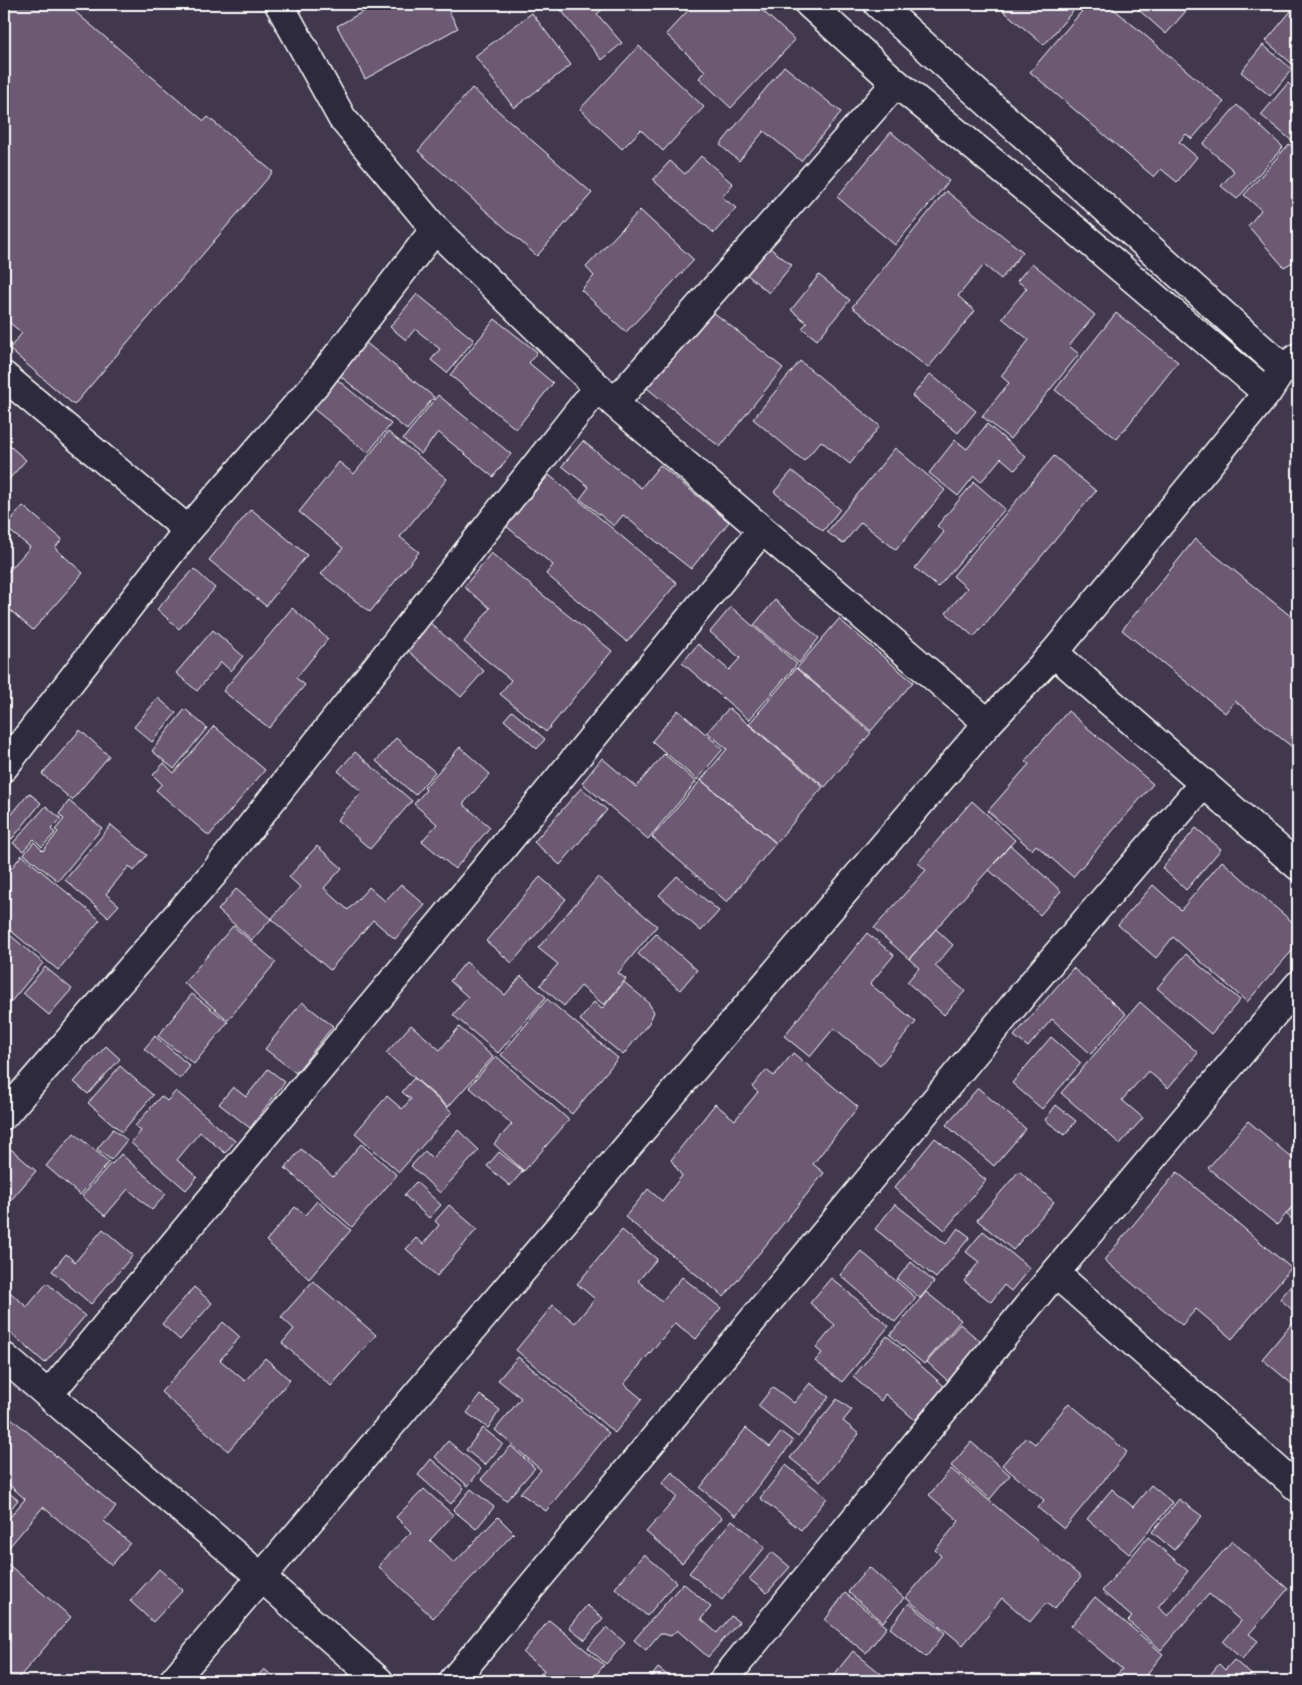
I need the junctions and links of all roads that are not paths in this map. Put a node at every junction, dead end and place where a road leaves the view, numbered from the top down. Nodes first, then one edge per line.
1 (279, 4) edge
2 (809, 4) edge
3 (878, 4) edge
4 (896, 83) junction
5 (435, 229) junction
6 (1291, 363) edge
7 (4, 376) edge
8 (1267, 393) junction
9 (606, 395) junction
10 (188, 530) junction
11 (762, 530) junction
12 (1054, 653) junction
13 (988, 723) junction
14 (4, 767) edge
15 (1204, 784) junction
16 (1298, 866) edge
17 (1298, 986) edge
18 (4, 1115) edge
19 (1055, 1274) junction
20 (4, 1357) edge
21 (49, 1394) junction
22 (1298, 1488) edge
23 (262, 1578) junction
24 (173, 1681) edge
25 (379, 1681) edge
26 (453, 1681) edge
27 (723, 1681) edge

1 - 5 street
2 - 4 street
3 - 6 street
4 - 8 street
4 - 9 street
5 - 9 street
5 - 10 street
6 - 8 street
7 - 10 street
8 - 12 street
9 - 11 street
9 - 18 street
10 - 14 street
11 - 13 street
11 - 21 street
12 - 13 street
12 - 15 street
13 - 23 street
15 - 16 street
15 - 26 street
17 - 19 street
19 - 22 street
19 - 27 street
20 - 21 street
21 - 23 street
23 - 24 street
23 - 25 street

